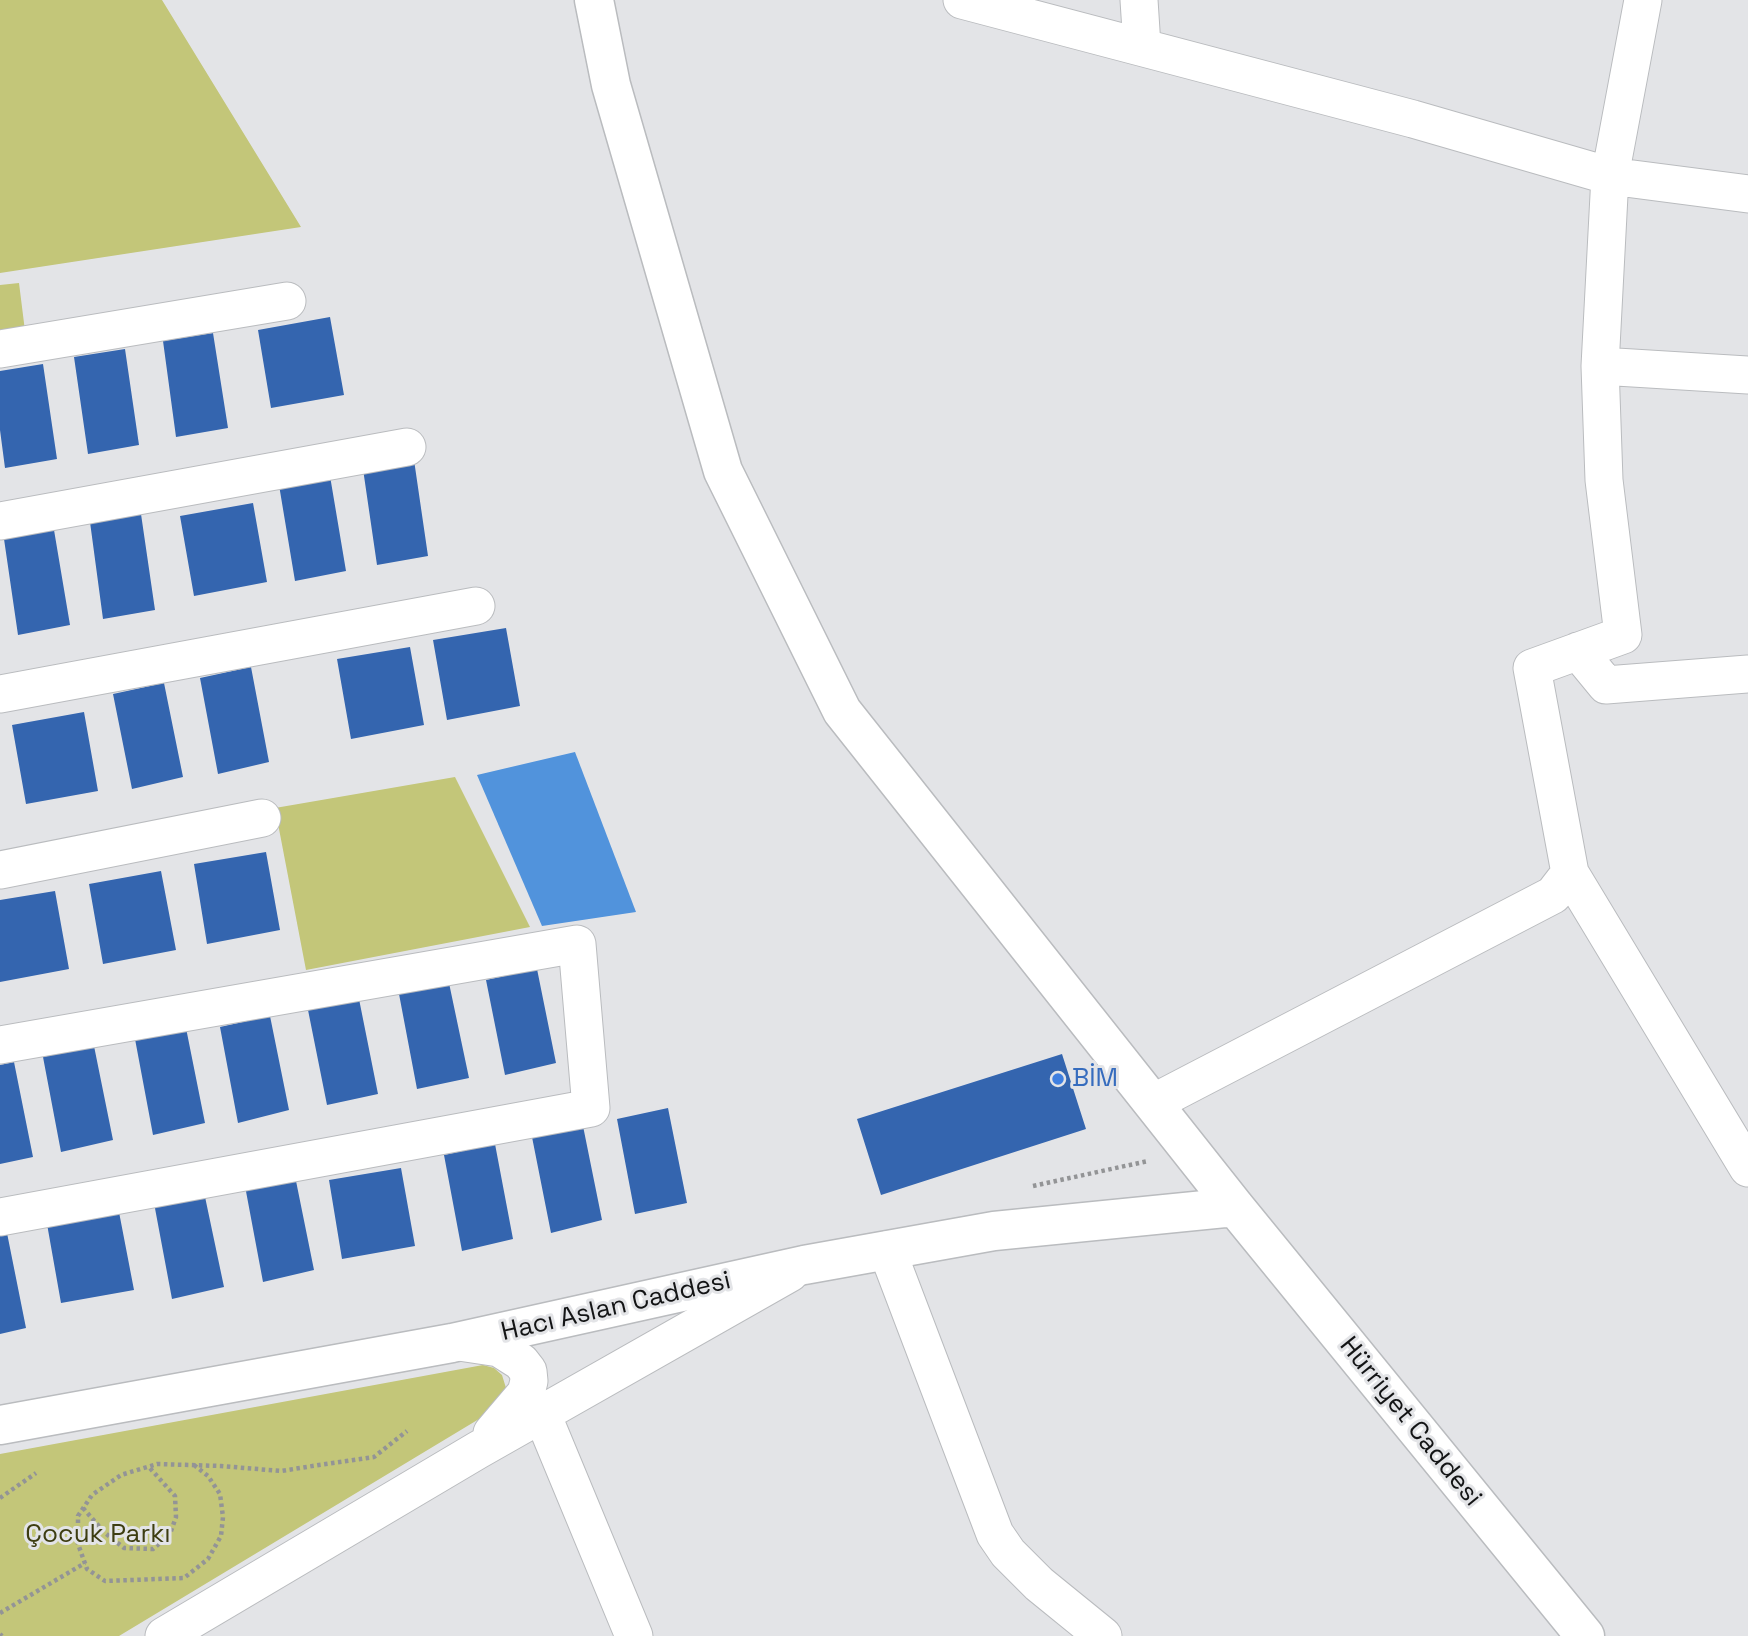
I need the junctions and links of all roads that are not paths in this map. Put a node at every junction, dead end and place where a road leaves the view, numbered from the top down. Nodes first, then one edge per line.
1 (594, 0) edge
2 (962, 0) edge
3 (1139, 0) edge
4 (1643, 0) edge
5 (1142, 46) junction
6 (1610, 176) junction
7 (1748, 194) edge
8 (287, 301) dead end
9 (0, 349) edge
10 (1600, 366) junction
11 (1748, 375) edge
12 (407, 447) dead end
13 (0, 522) edge
14 (476, 606) dead end
15 (1578, 651) junction
16 (1748, 674) edge
17 (0, 694) edge
18 (262, 818) dead end
19 (0, 870) edge
20 (1570, 873) junction
21 (0, 1045) edge
22 (1153, 1103) junction
23 (1748, 1168) edge
24 (1236, 1207) junction
25 (0, 1217) edge
26 (887, 1250) junction
27 (804, 1265) junction
28 (459, 1342) junction
29 (542, 1414) junction
30 (0, 1425) edge
31 (478, 1450) junction
32 (164, 1636) edge
33 (634, 1636) edge
34 (1103, 1636) edge
35 (1584, 1636) edge

1 - 22 street, Hürriyet Caddesi
2 - 5 street
3 - 5 street
4 - 6 street
5 - 6 street
6 - 7 street
6 - 10 street
8 - 9 street
10 - 11 street
10 - 15 street
12 - 13 street
14 - 17 street
15 - 16 street
15 - 20 street
18 - 19 street
20 - 22 street
20 - 23 street
21 - 25 street
22 - 24 street, Hürriyet Caddesi
24 - 26 street, Hacı Aslan Caddesi
24 - 35 street, Hürriyet Caddesi
26 - 27 street, Hacı Aslan Caddesi
26 - 34 street
27 - 28 street, Hacı Aslan Caddesi
27 - 29 street
28 - 30 street, Hacı Aslan Caddesi
28 - 31 street
29 - 31 street
29 - 33 street
31 - 32 street

